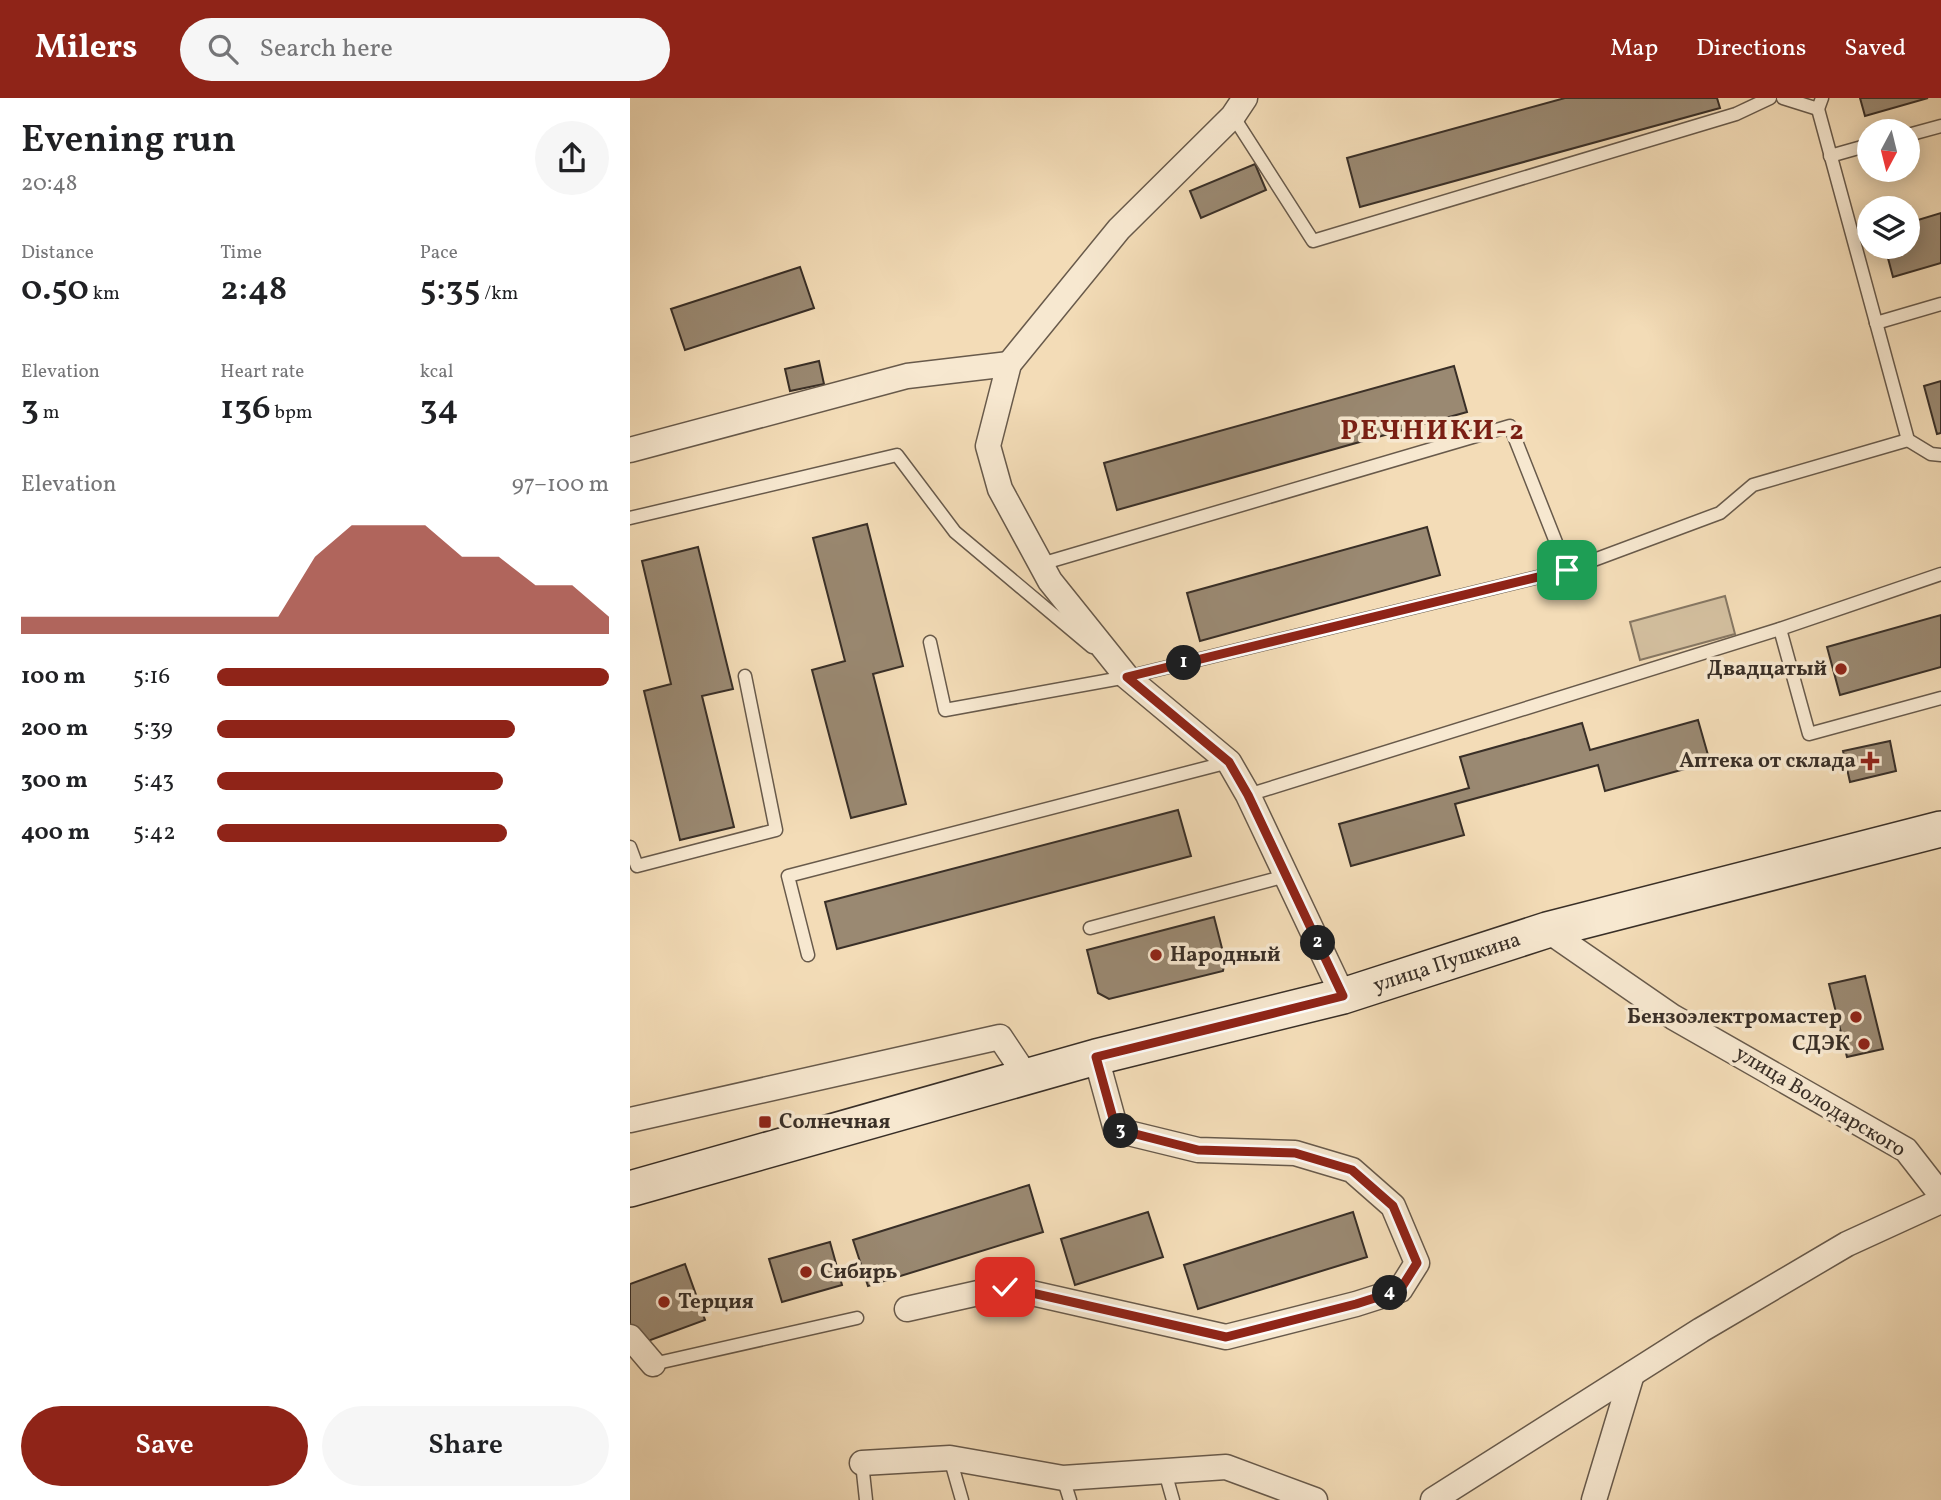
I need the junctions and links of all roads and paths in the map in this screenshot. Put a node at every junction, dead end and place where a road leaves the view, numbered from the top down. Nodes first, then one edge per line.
1 (1770, 98) edge
2 (1783, 98) edge
3 (1820, 104) edge
4 (1239, 107) edge
5 (1941, 126) edge
6 (1920, 132) edge
7 (1857, 148) edge
8 (1830, 156) junction
9 (1941, 304) edge
10 (1876, 323) junction
11 (1009, 364) junction
12 (1908, 440) junction
13 (630, 450) edge
14 (1941, 455) edge
15 (630, 518) edge
16 (1041, 564) junction
17 (1567, 570) junction
18 (1941, 574) edge
19 (1780, 629) junction
20 (930, 642) dead end
21 (745, 676) dead end
22 (1127, 677) junction
23 (1941, 698) edge
24 (1229, 762) junction
25 (1248, 795) junction
26 (1941, 829) edge
27 (630, 847) edge
28 (1286, 876) junction
29 (1090, 928) dead end
30 (1547, 930) junction
31 (808, 955) dead end
32 (1343, 996) junction
33 (1096, 1057) junction
34 (1026, 1076) junction
35 (630, 1120) edge
36 (630, 1189) edge
37 (1941, 1195) edge
38 (1941, 1201) edge
39 (907, 1308) dead end
40 (858, 1318) dead end
41 (630, 1337) edge
42 (653, 1364) joint
43 (1632, 1374) junction
44 (950, 1458) junction
45 (862, 1463) joint
46 (1165, 1472) junction
47 (1067, 1489) edge
48 (866, 1500) edge
49 (962, 1500) edge
50 (1173, 1500) edge
51 (1315, 1500) edge
52 (1433, 1500) edge
53 (1594, 1500) edge

1 - 4 lane
2 - 3 lane
3 - 8 lane
4 - 11 street
5 - 6 lane
7 - 8 lane
8 - 10 lane
9 - 10 lane
10 - 12 lane
11 - 13 street
11 - 16 street
12 - 14 lane
12 - 17 lane
15 - 22 lane
16 - 17 lane
16 - 22 street
17 - 22 lane
18 - 19 lane
19 - 23 lane
19 - 25 lane
20 - 22 lane
21 - 27 lane
22 - 24 street
24 - 25 street
24 - 31 lane
25 - 28 street
26 - 30 main road, улица Пушкина
28 - 29 lane
28 - 32 street
30 - 32 main road, улица Пушкина
30 - 37 street, улица Володарского
32 - 33 main road, улица Пушкина
33 - 34 main road, улица Пушкина
33 - 39 street
34 - 35 street
34 - 36 main road, улица Пушкина
38 - 43 street
40 - 42 lane
41 - 42 street
43 - 52 street
43 - 53 street
44 - 45 street
44 - 47 street
44 - 49 lane
45 - 48 lane
46 - 47 street
46 - 50 lane
46 - 51 street

